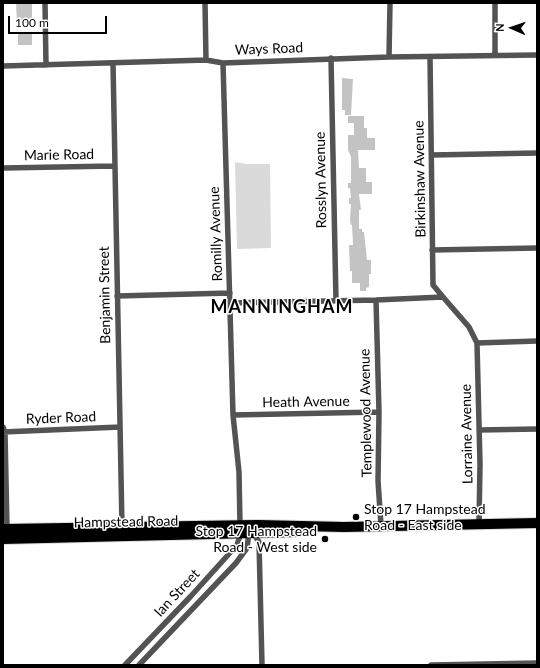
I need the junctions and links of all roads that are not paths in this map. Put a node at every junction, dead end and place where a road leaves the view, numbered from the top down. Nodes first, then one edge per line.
1 (45, 3) edge
2 (205, 3) edge
3 (390, 3) edge
4 (495, 3) edge
5 (495, 55) junction
6 (537, 55) edge
7 (389, 57) junction
8 (430, 57) junction
9 (331, 58) junction
10 (206, 60) junction
11 (113, 63) junction
12 (223, 63) junction
13 (46, 65) junction
14 (3, 66) edge
15 (537, 153) edge
16 (432, 155) junction
17 (115, 166) junction
18 (3, 168) edge
19 (537, 248) edge
20 (432, 250) junction
21 (230, 293) junction
22 (118, 296) junction
23 (443, 297) junction
24 (376, 300) junction
25 (336, 301) junction
26 (230, 303) junction
27 (537, 341) edge
28 (477, 343) junction
29 (379, 412) junction
30 (233, 415) junction
31 (120, 428) junction
32 (537, 429) edge
33 (4, 430) edge
34 (479, 430) junction
35 (537, 523) edge
36 (479, 524) junction
37 (381, 525) junction
38 (248, 530) junction
39 (122, 532) junction
40 (5, 534) edge
41 (537, 663) edge
42 (124, 665) edge
43 (139, 665) edge
44 (262, 665) edge
45 (431, 665) edge

1 - 13 street
2 - 10 street
3 - 7 street
4 - 5 street
5 - 6 street, Ways Road
5 - 8 street, Ways Road
7 - 8 street, Ways Road
7 - 9 street, Ways Road
8 - 16 street, Birkinshaw Avenue
9 - 12 street, Ways Road
9 - 25 street, Rosslyn Avenue
10 - 11 street, Ways Road
10 - 12 street, Ways Road
11 - 13 street, Ways Road
11 - 17 street, Benjamin Street
12 - 21 street, Romilly Avenue
13 - 14 street, Ways Road
15 - 16 street
16 - 20 street, Birkinshaw Avenue
17 - 18 street, Marie Road
17 - 22 street, Benjamin Street
19 - 20 street
20 - 23 street, Birkinshaw Avenue
21 - 22 street
21 - 26 street, Romilly Avenue
22 - 31 street, Benjamin Street
23 - 24 street
23 - 28 street, Birkinshaw Avenue
24 - 25 street
24 - 29 street, Templewood Avenue
25 - 26 street
26 - 30 street, Romilly Avenue
27 - 28 street
28 - 34 street, Lorraine Avenue
29 - 30 street, Heath Avenue
29 - 37 street, Templewood Avenue
30 - 38 street, Romilly Avenue
31 - 33 street, Ryder Road
31 - 39 street, Benjamin Street
32 - 34 street
33 - 40 street
34 - 36 street, Lorraine Avenue
35 - 36 highway, Hampstead Road
36 - 37 highway, Hampstead Road
37 - 38 highway, Hampstead Road
38 - 39 highway, Hampstead Road
38 - 42 street, Ian Street
38 - 43 street, Ian Street
38 - 44 street
39 - 40 highway, Hampstead Road
41 - 45 street

